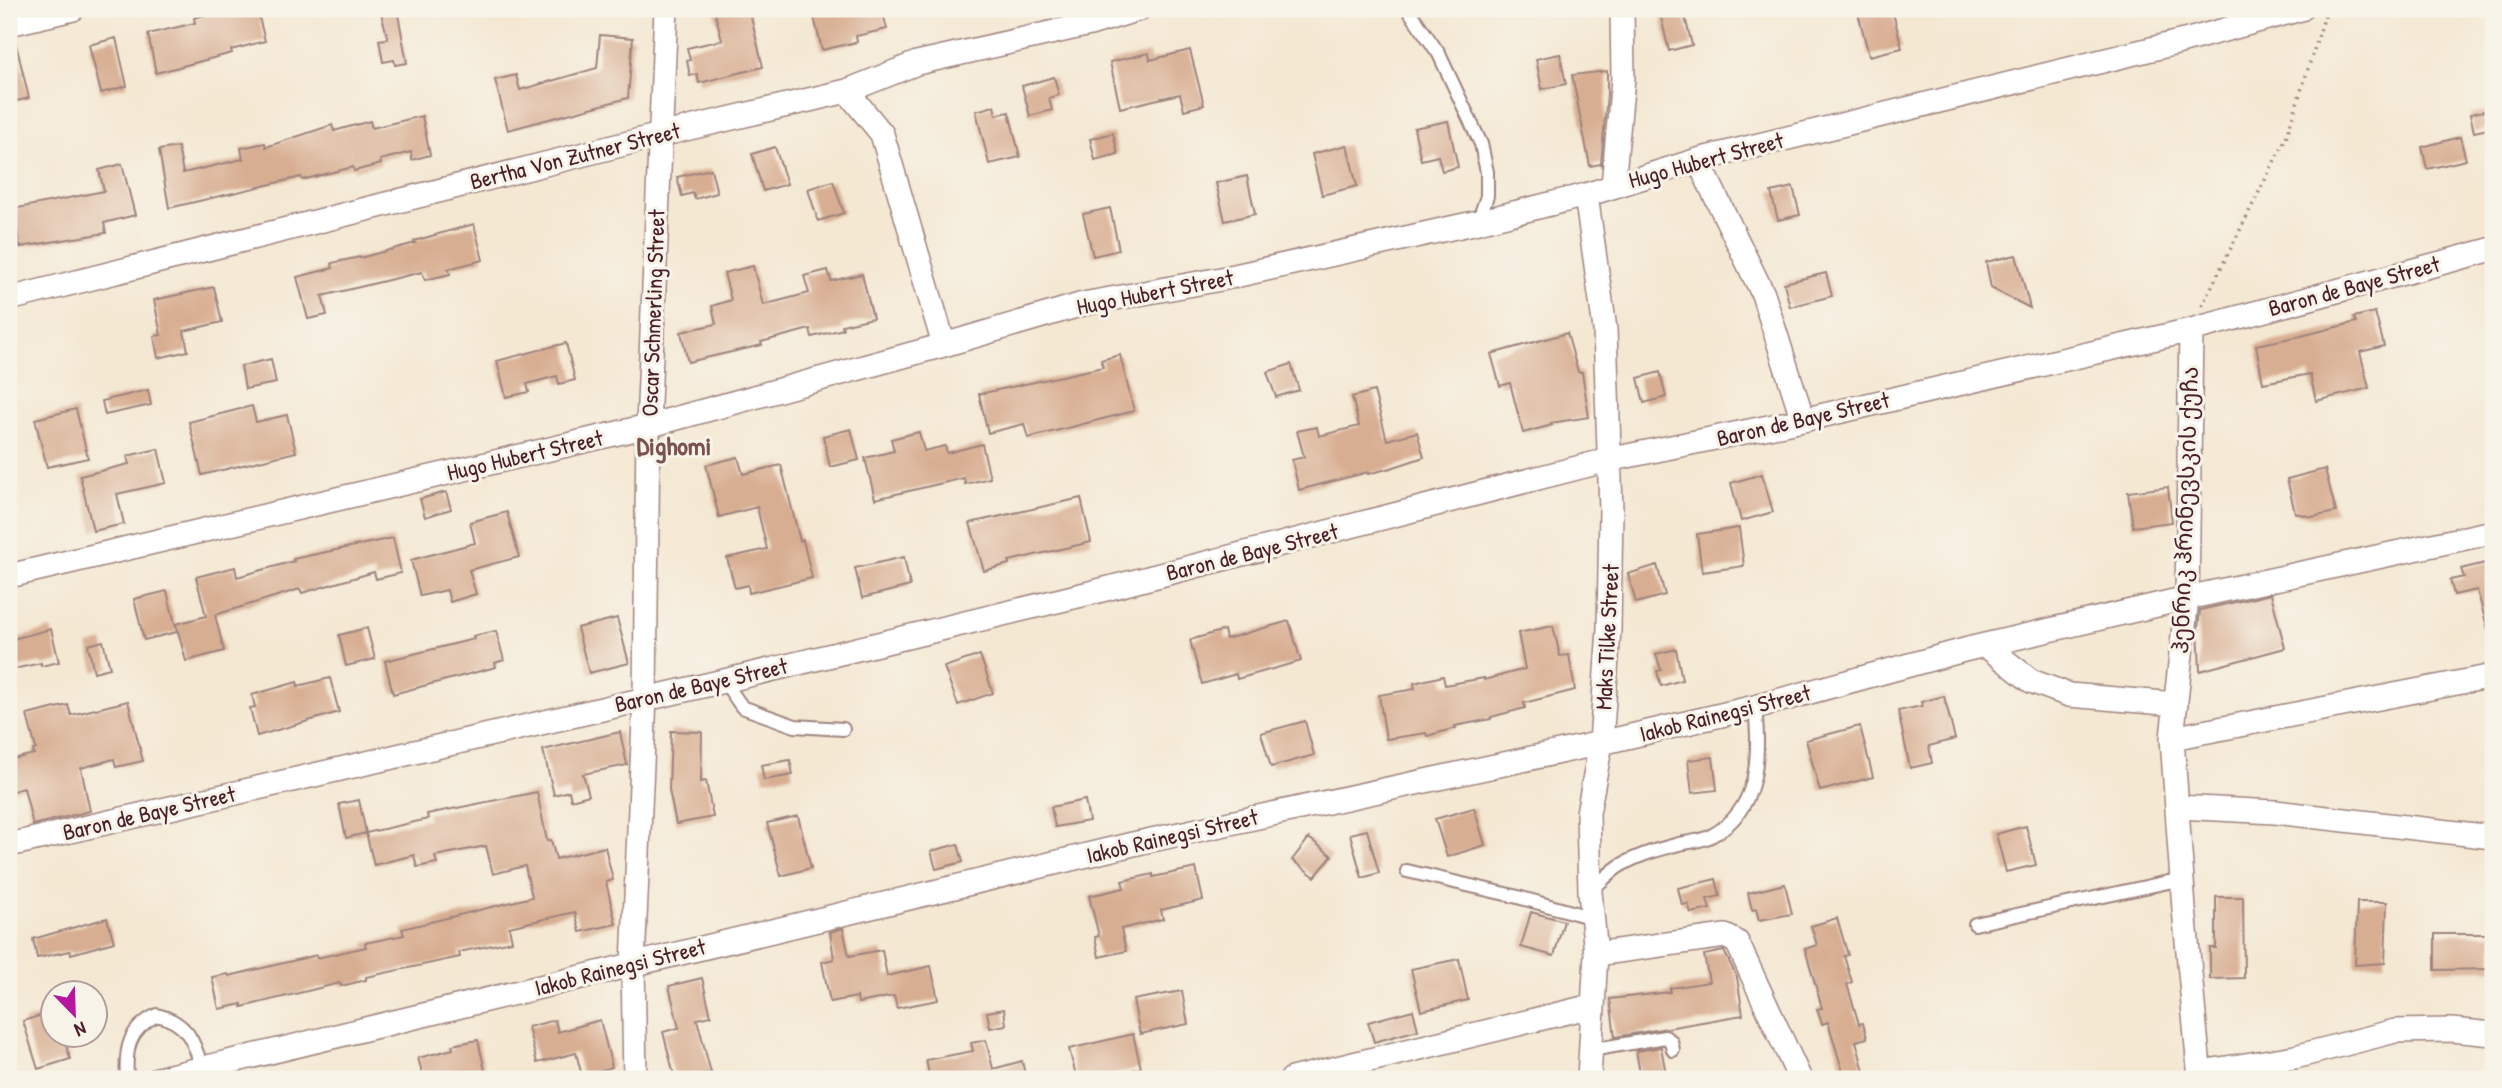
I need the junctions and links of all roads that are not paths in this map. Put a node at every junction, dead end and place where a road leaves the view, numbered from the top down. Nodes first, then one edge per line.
1 (73, 9) edge
2 (666, 9) edge
3 (1139, 9) edge
4 (1408, 9) edge
5 (1622, 9) edge
6 (2301, 9) edge
7 (9, 24) edge
8 (847, 91) junction
9 (660, 135) junction
10 (1698, 160) junction
11 (1613, 185) junction
12 (1586, 195) junction
13 (1478, 222) junction
14 (2493, 249) edge
15 (9, 299) edge
16 (2190, 330) junction
17 (944, 345) junction
18 (1803, 421) junction
19 (648, 426) junction
20 (1608, 460) junction
21 (2493, 532) edge
22 (9, 576) edge
23 (2187, 598) junction
24 (1985, 645) junction
25 (2493, 676) edge
26 (724, 681) junction
27 (645, 698) junction
28 (2176, 704) junction
29 (1755, 707) junction
30 (843, 729) dead end
31 (2172, 738) junction
32 (1601, 743) junction
33 (2178, 807) junction
34 (2493, 836) edge
35 (9, 845) edge
36 (1407, 871) dead end
37 (2182, 879) junction
38 (1590, 892) junction
39 (1592, 918) junction
40 (1975, 924) dead end
41 (1596, 954) junction
42 (633, 963) junction
43 (1592, 1006) junction
44 (2493, 1034) edge
45 (1591, 1050) junction
46 (1674, 1050) dead end
47 (202, 1068) junction
48 (2201, 1076) edge
49 (127, 1079) edge
50 (158, 1079) edge
51 (635, 1079) edge
52 (1292, 1079) edge
53 (1589, 1079) edge
54 (1800, 1079) edge

1 - 7 street
2 - 9 street, Oscar Schmerling Street
3 - 8 street, Bertha Von Zutner Street
4 - 13 lane
5 - 11 street
6 - 10 street, Hugo Hubert Street
8 - 9 street, Bertha Von Zutner Street
8 - 17 street
9 - 15 street, Bertha Von Zutner Street
9 - 19 street, Oscar Schmerling Street
10 - 11 street, Hugo Hubert Street
10 - 18 street
11 - 12 street, Hugo Hubert Street
12 - 13 street, Hugo Hubert Street
12 - 20 street, Maks Tilke Street
13 - 17 street, Hugo Hubert Street
14 - 16 street, Baron de Baye Street
16 - 18 street, Baron de Baye Street
16 - 23 street, ჰენრიკ ჰრინევსკის ქუჩა
17 - 19 street, Hugo Hubert Street
18 - 20 street, Baron de Baye Street
19 - 22 street, Hugo Hubert Street
19 - 27 street, Oscar Schmerling Street
20 - 26 street, Baron de Baye Street
20 - 32 street, Maks Tilke Street
21 - 23 street, Iakob Rainegsi Street
23 - 24 street, Iakob Rainegsi Street
23 - 28 street, ჰენრიკ ჰრინევსკის ქუჩა
24 - 28 street
24 - 29 street, Iakob Rainegsi Street
25 - 31 street
26 - 27 street, Baron de Baye Street
26 - 30 lane
27 - 35 street, Baron de Baye Street
27 - 42 street, Oscar Schmerling Street
28 - 31 street, ჰენრიკ ჰრინევსკის ქუჩა
29 - 32 street, Iakob Rainegsi Street
29 - 38 lane
31 - 33 street, ჰენრიკ ჰრინევსკის ქუჩა
32 - 38 street, Maks Tilke Street
32 - 42 street, Iakob Rainegsi Street
33 - 34 street
33 - 37 street, ჰენრიკ ჰრინევსკის ქუჩა
36 - 39 lane
37 - 40 lane
37 - 48 street, ჰენრიკ ჰრინევსკის ქუჩა
38 - 39 street, Maks Tilke Street
39 - 41 street, Maks Tilke Street
41 - 43 street, Maks Tilke Street
41 - 54 street
42 - 47 street, Iakob Rainegsi Street
42 - 51 street, Oscar Schmerling Street
43 - 45 street, Maks Tilke Street
43 - 52 street
44 - 48 street
45 - 46 lane
45 - 53 street, Maks Tilke Street
47 - 49 lane
47 - 50 street, Iakob Rainegsi Street

